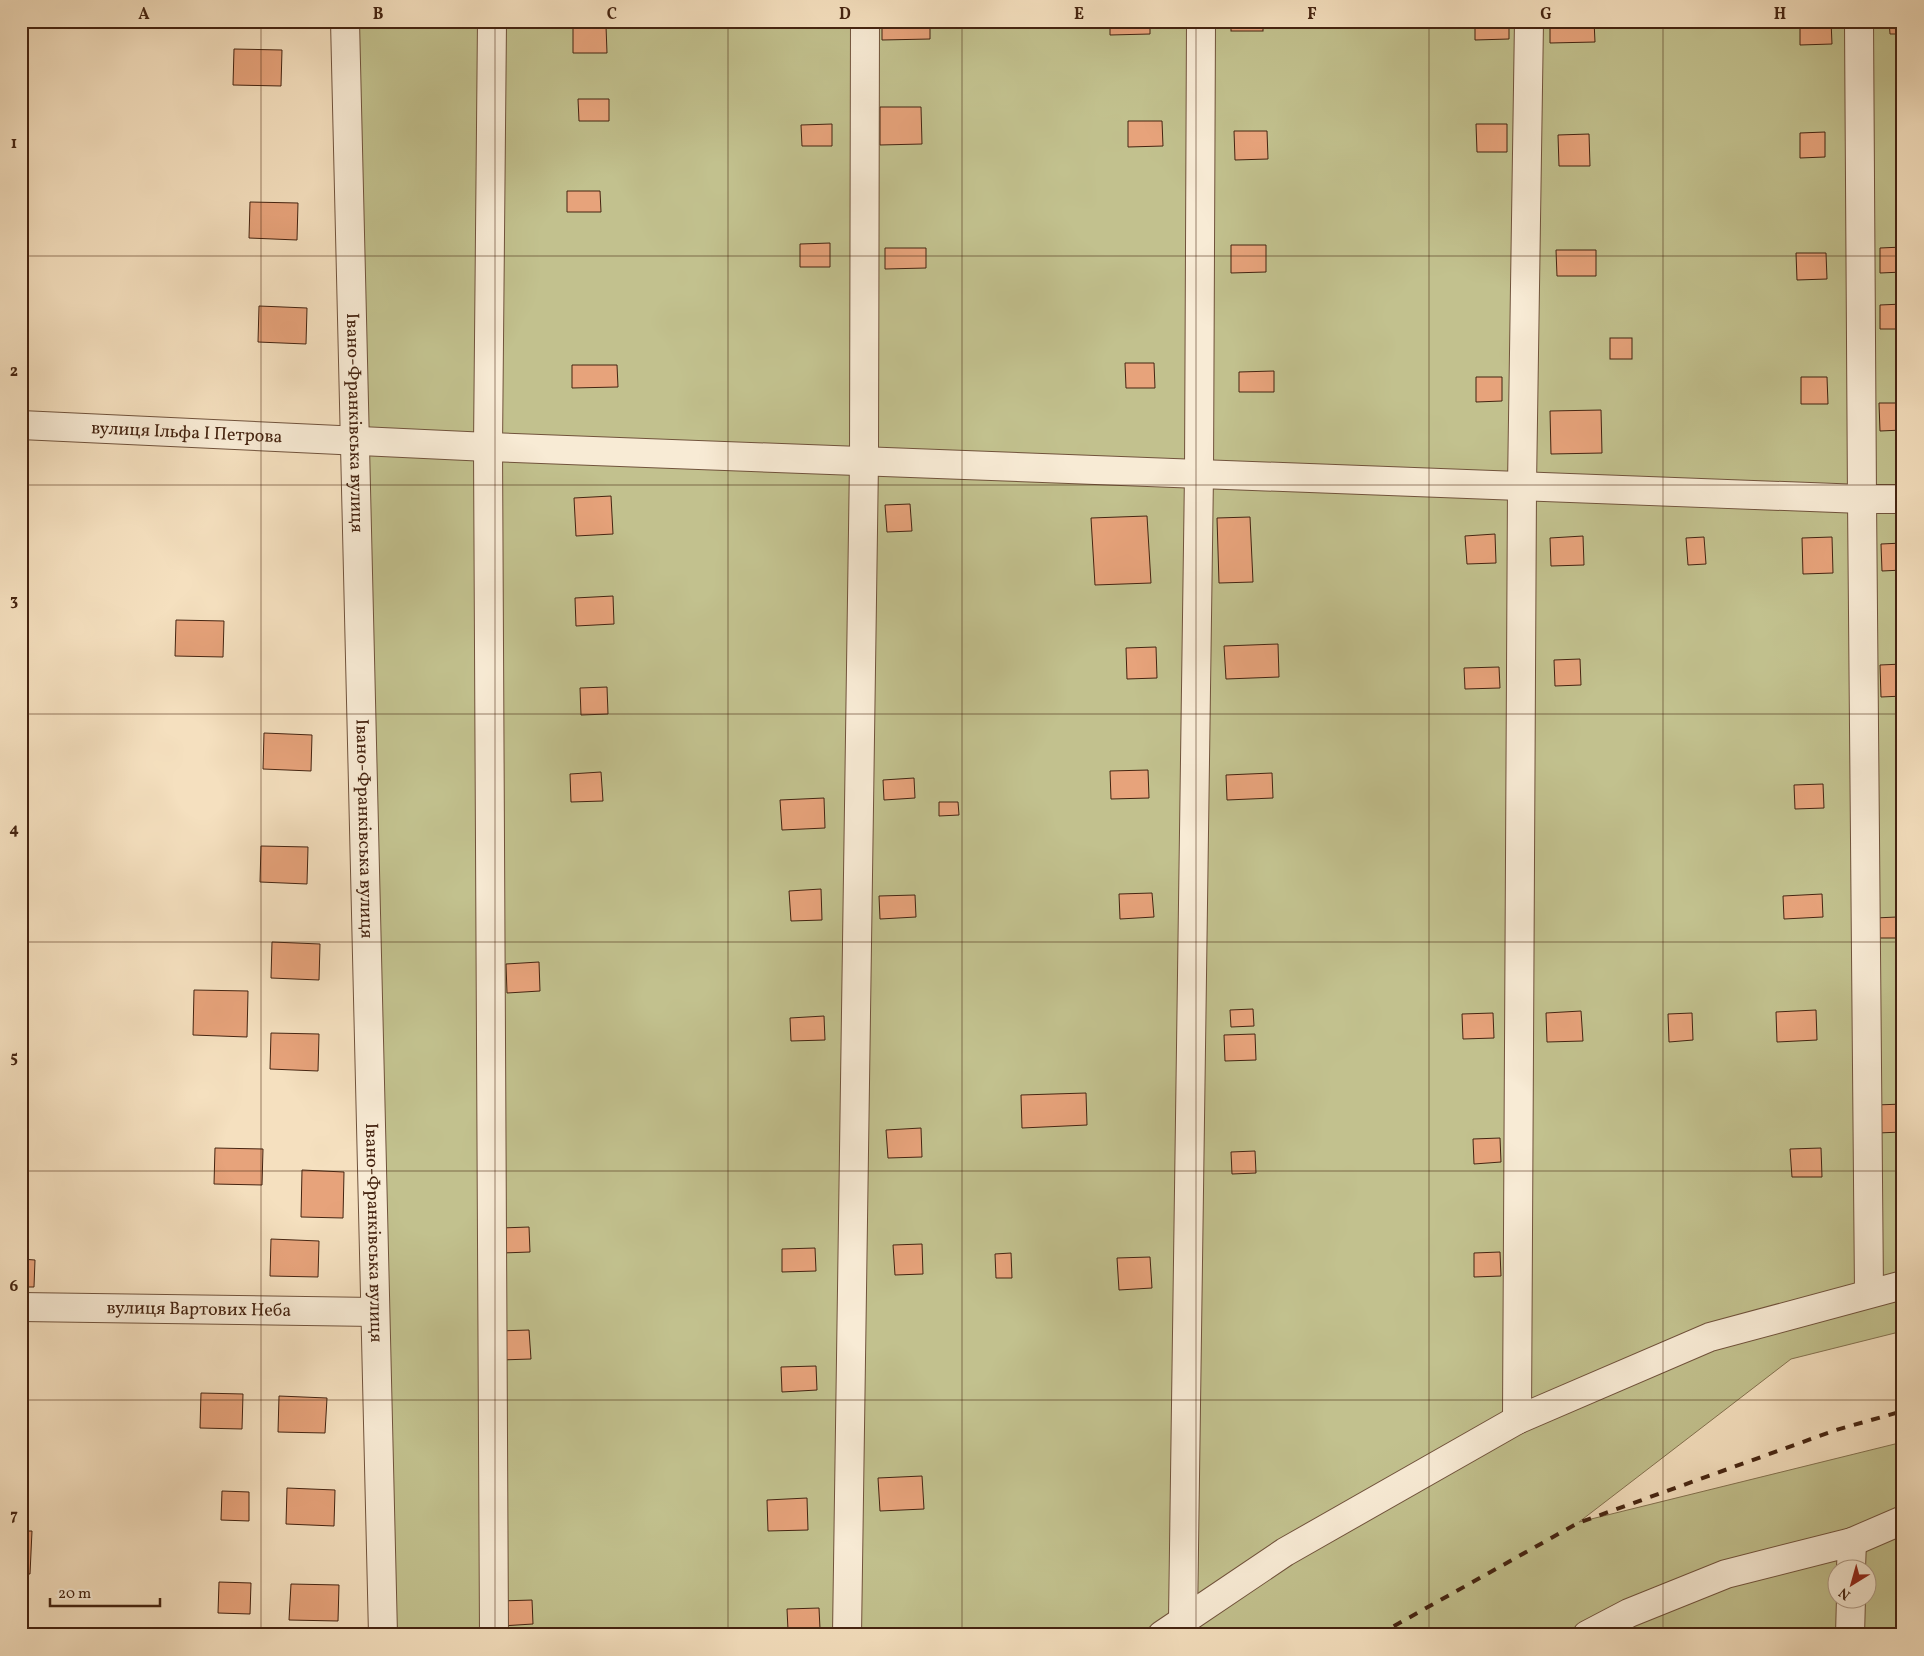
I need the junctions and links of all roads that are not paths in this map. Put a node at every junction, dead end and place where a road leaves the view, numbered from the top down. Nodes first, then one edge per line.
1 (345, 21) edge
2 (492, 21) edge
3 (865, 21) edge
4 (1201, 21) edge
5 (1529, 21) edge
6 (1860, 21) edge
7 (21, 425) edge
8 (354, 440) junction
9 (488, 447) junction
10 (864, 461) junction
11 (1199, 474) junction
12 (1522, 486) junction
13 (1862, 499) junction
14 (1903, 499) edge
15 (1903, 1285) edge
16 (1869, 1293) junction
17 (21, 1306) edge
18 (375, 1312) junction
19 (1517, 1420) junction
20 (1903, 1520) edge
21 (1852, 1542) junction
22 (1851, 1558) edge
23 (1851, 1608) edge
24 (1172, 1628) edge
25 (383, 1635) edge
26 (494, 1635) edge
27 (847, 1635) edge
28 (1587, 1635) edge
29 (1850, 1635) edge

1 - 8 street, Івано-Франківська вулиця
2 - 9 street
3 - 10 street
4 - 11 street
5 - 12 street
6 - 13 street
7 - 8 street, вулиця Ільфа І Петрова
8 - 9 street, вулиця Ільфа І Петрова
8 - 18 street, Івано-Франківська вулиця
9 - 10 street, вулиця Ільфа І Петрова
9 - 26 street
10 - 11 street, вулиця Ільфа І Петрова
10 - 27 street
11 - 12 street, вулиця Ільфа І Петрова
11 - 24 street
12 - 13 street, вулиця Ільфа І Петрова
12 - 19 street
13 - 14 street, вулиця Ільфа І Петрова
13 - 16 street
15 - 16 street
16 - 19 street
17 - 18 street, вулиця Вартових Неба
18 - 25 street, Івано-Франківська вулиця
19 - 24 street
20 - 21 street
21 - 22 street
21 - 28 street
23 - 29 street

